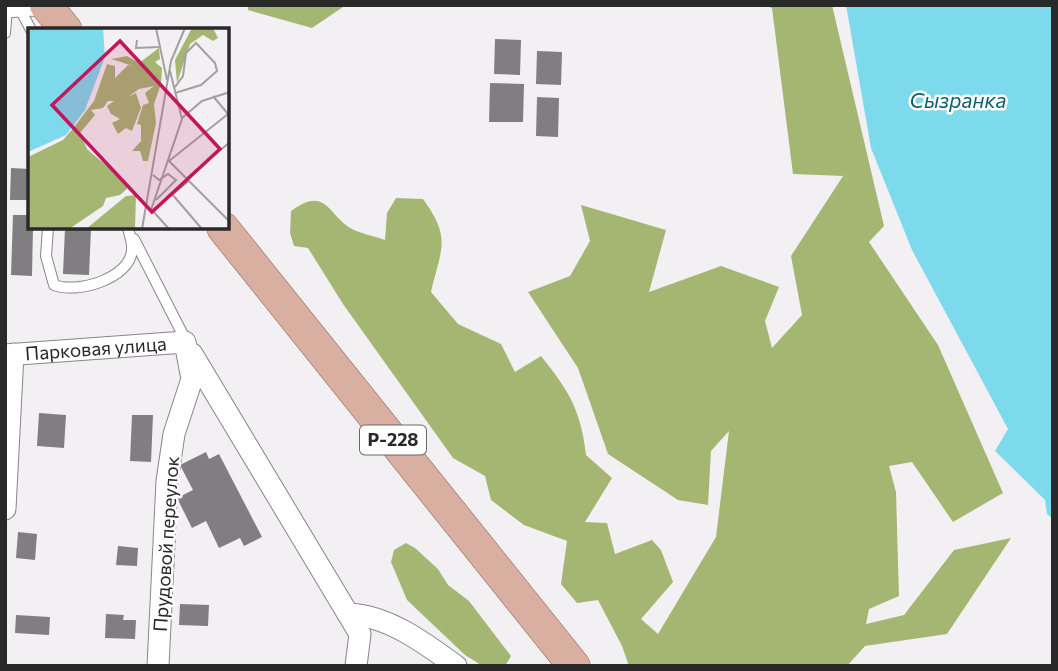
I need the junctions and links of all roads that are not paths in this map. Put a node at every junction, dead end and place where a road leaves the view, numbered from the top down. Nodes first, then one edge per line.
1 (23, 6) edge
2 (30, 28) edge
3 (62, 28) edge
4 (5, 33) edge
5 (48, 229) edge
6 (128, 229) edge
7 (129, 229) edge
8 (224, 229) edge
9 (184, 337) junction
10 (9, 355) edge
11 (5, 509) edge
12 (348, 614) junction
13 (158, 666) edge
14 (356, 666) edge
15 (456, 666) edge
16 (574, 666) edge

1 - 2 lane
1 - 3 main road
1 - 4 lane
5 - 6 lane
7 - 9 lane
8 - 16 main road, Р-228
9 - 10 street, Парковая улица
9 - 12 street
9 - 13 street, Прудовой переулок
10 - 11 street
12 - 14 street
12 - 15 street

